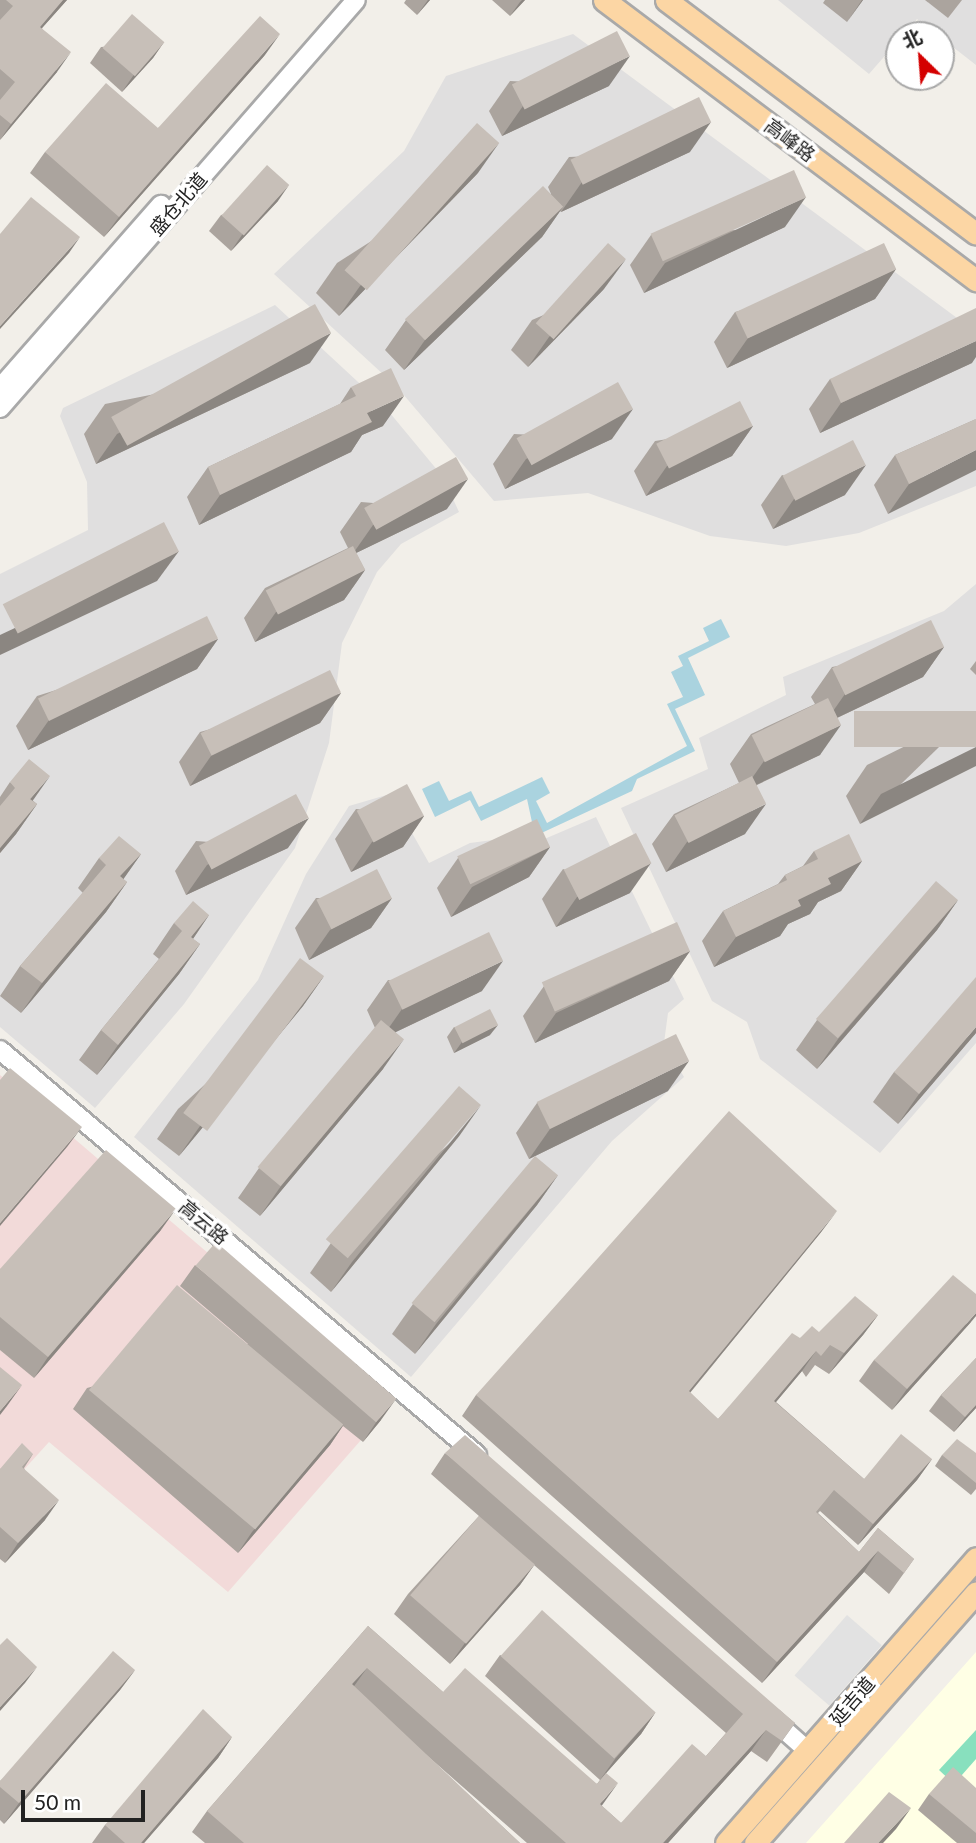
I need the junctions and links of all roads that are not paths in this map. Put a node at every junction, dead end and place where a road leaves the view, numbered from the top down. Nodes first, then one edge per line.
1 (342, 0) edge
2 (356, 0) edge
3 (604, 0) edge
4 (666, 0) edge
5 (976, 234) edge
6 (976, 280) edge
7 (0, 388) edge
8 (0, 408) edge
9 (0, 1050) edge
10 (491, 1467) edge
11 (976, 1558) edge
12 (976, 1592) edge
13 (757, 1706) edge
14 (808, 1751) junction
15 (726, 1843) edge
16 (755, 1843) edge

1 - 7 street, 盛仓北道
2 - 8 street, 盛仓北道
3 - 6 main road, 高峰路
4 - 5 main road, 高峰路
9 - 10 street, 高云路
11 - 14 main road, 延吉道
12 - 16 main road, 延吉道
13 - 14 street
14 - 15 main road, 延吉道

